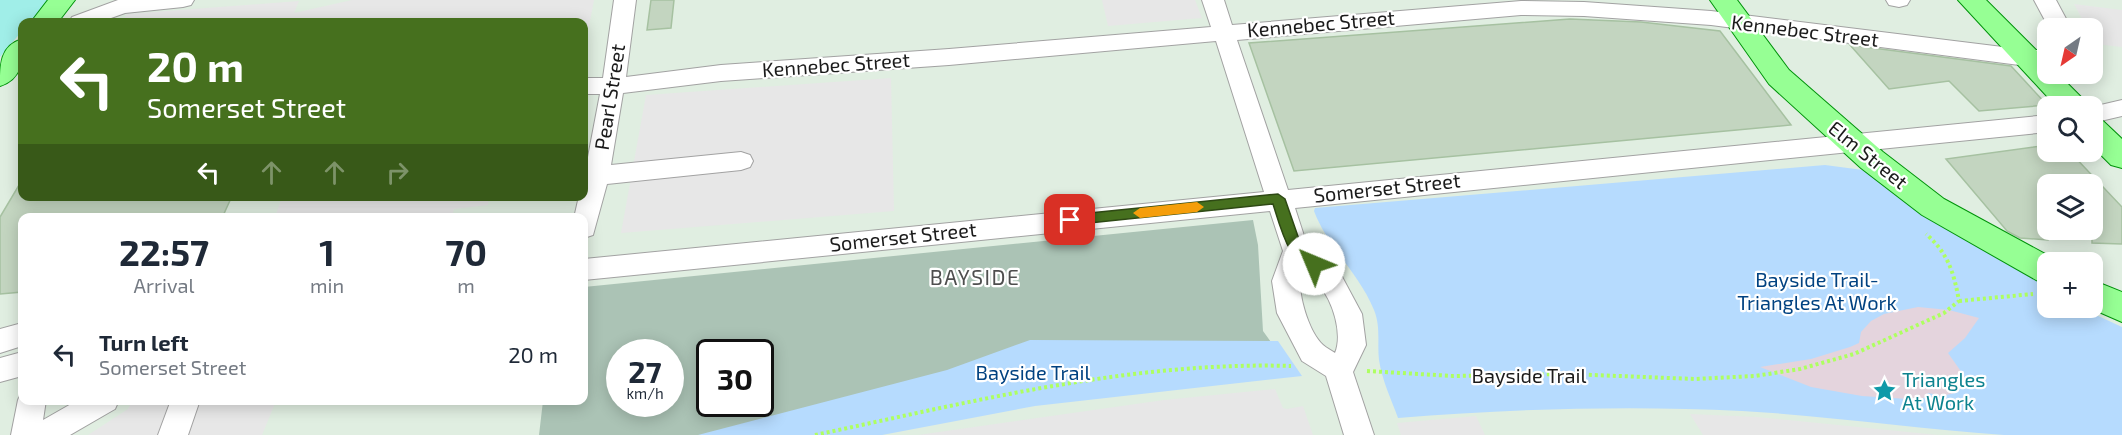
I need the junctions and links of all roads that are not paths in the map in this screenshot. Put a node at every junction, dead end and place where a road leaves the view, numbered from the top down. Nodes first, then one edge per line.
1 (62, 0) edge
2 (183, 0) edge
3 (625, 0) edge
4 (1213, 0) edge
5 (1723, 0) edge
6 (1971, 0) edge
7 (2045, 0) edge
8 (47, 18) edge
9 (90, 18) edge
10 (2055, 18) edge
11 (1742, 23) junction
12 (1223, 32) junction
13 (2037, 58) edge
14 (588, 86) edge
15 (614, 86) junction
16 (2122, 108) edge
17 (2103, 112) edge
18 (2037, 124) edge
19 (2103, 138) edge
20 (1851, 142) junction
21 (2122, 156) edge
22 (741, 161) dead end
23 (598, 176) junction
24 (1278, 199) junction
25 (588, 213) edge
26 (1296, 251) junction
27 (588, 270) edge
28 (2037, 278) edge
29 (2103, 298) edge
30 (2122, 308) edge
31 (18, 336) edge
32 (0, 341) edge
33 (18, 365) edge
34 (1338, 369) junction
35 (0, 370) edge
36 (31, 405) edge
37 (96, 405) edge
38 (184, 405) edge
39 (26, 435) edge
40 (44, 435) edge
41 (173, 435) edge
42 (1359, 435) edge

1 - 8 main road
2 - 9 street
3 - 15 street, Pearl Street
4 - 12 street
5 - 11 main road, Elm Street
6 - 13 main road
7 - 10 street
11 - 12 street, Kennebec Street
11 - 13 street, Kennebec Street
11 - 20 main road, Elm Street
12 - 15 street, Kennebec Street
12 - 24 street
14 - 15 street, Kennebec Street
15 - 23 street, Pearl Street
16 - 17 street
18 - 20 street, Somerset Street
19 - 21 main road
20 - 24 street, Somerset Street
20 - 28 main road, Elm Street
22 - 23 street
23 - 25 street, Pearl Street
24 - 26 street
24 - 27 street, Somerset Street
26 - 34 street
26 - 34 street
29 - 30 main road
31 - 32 street
33 - 35 street
34 - 42 street
36 - 39 street
37 - 40 street
38 - 41 street

